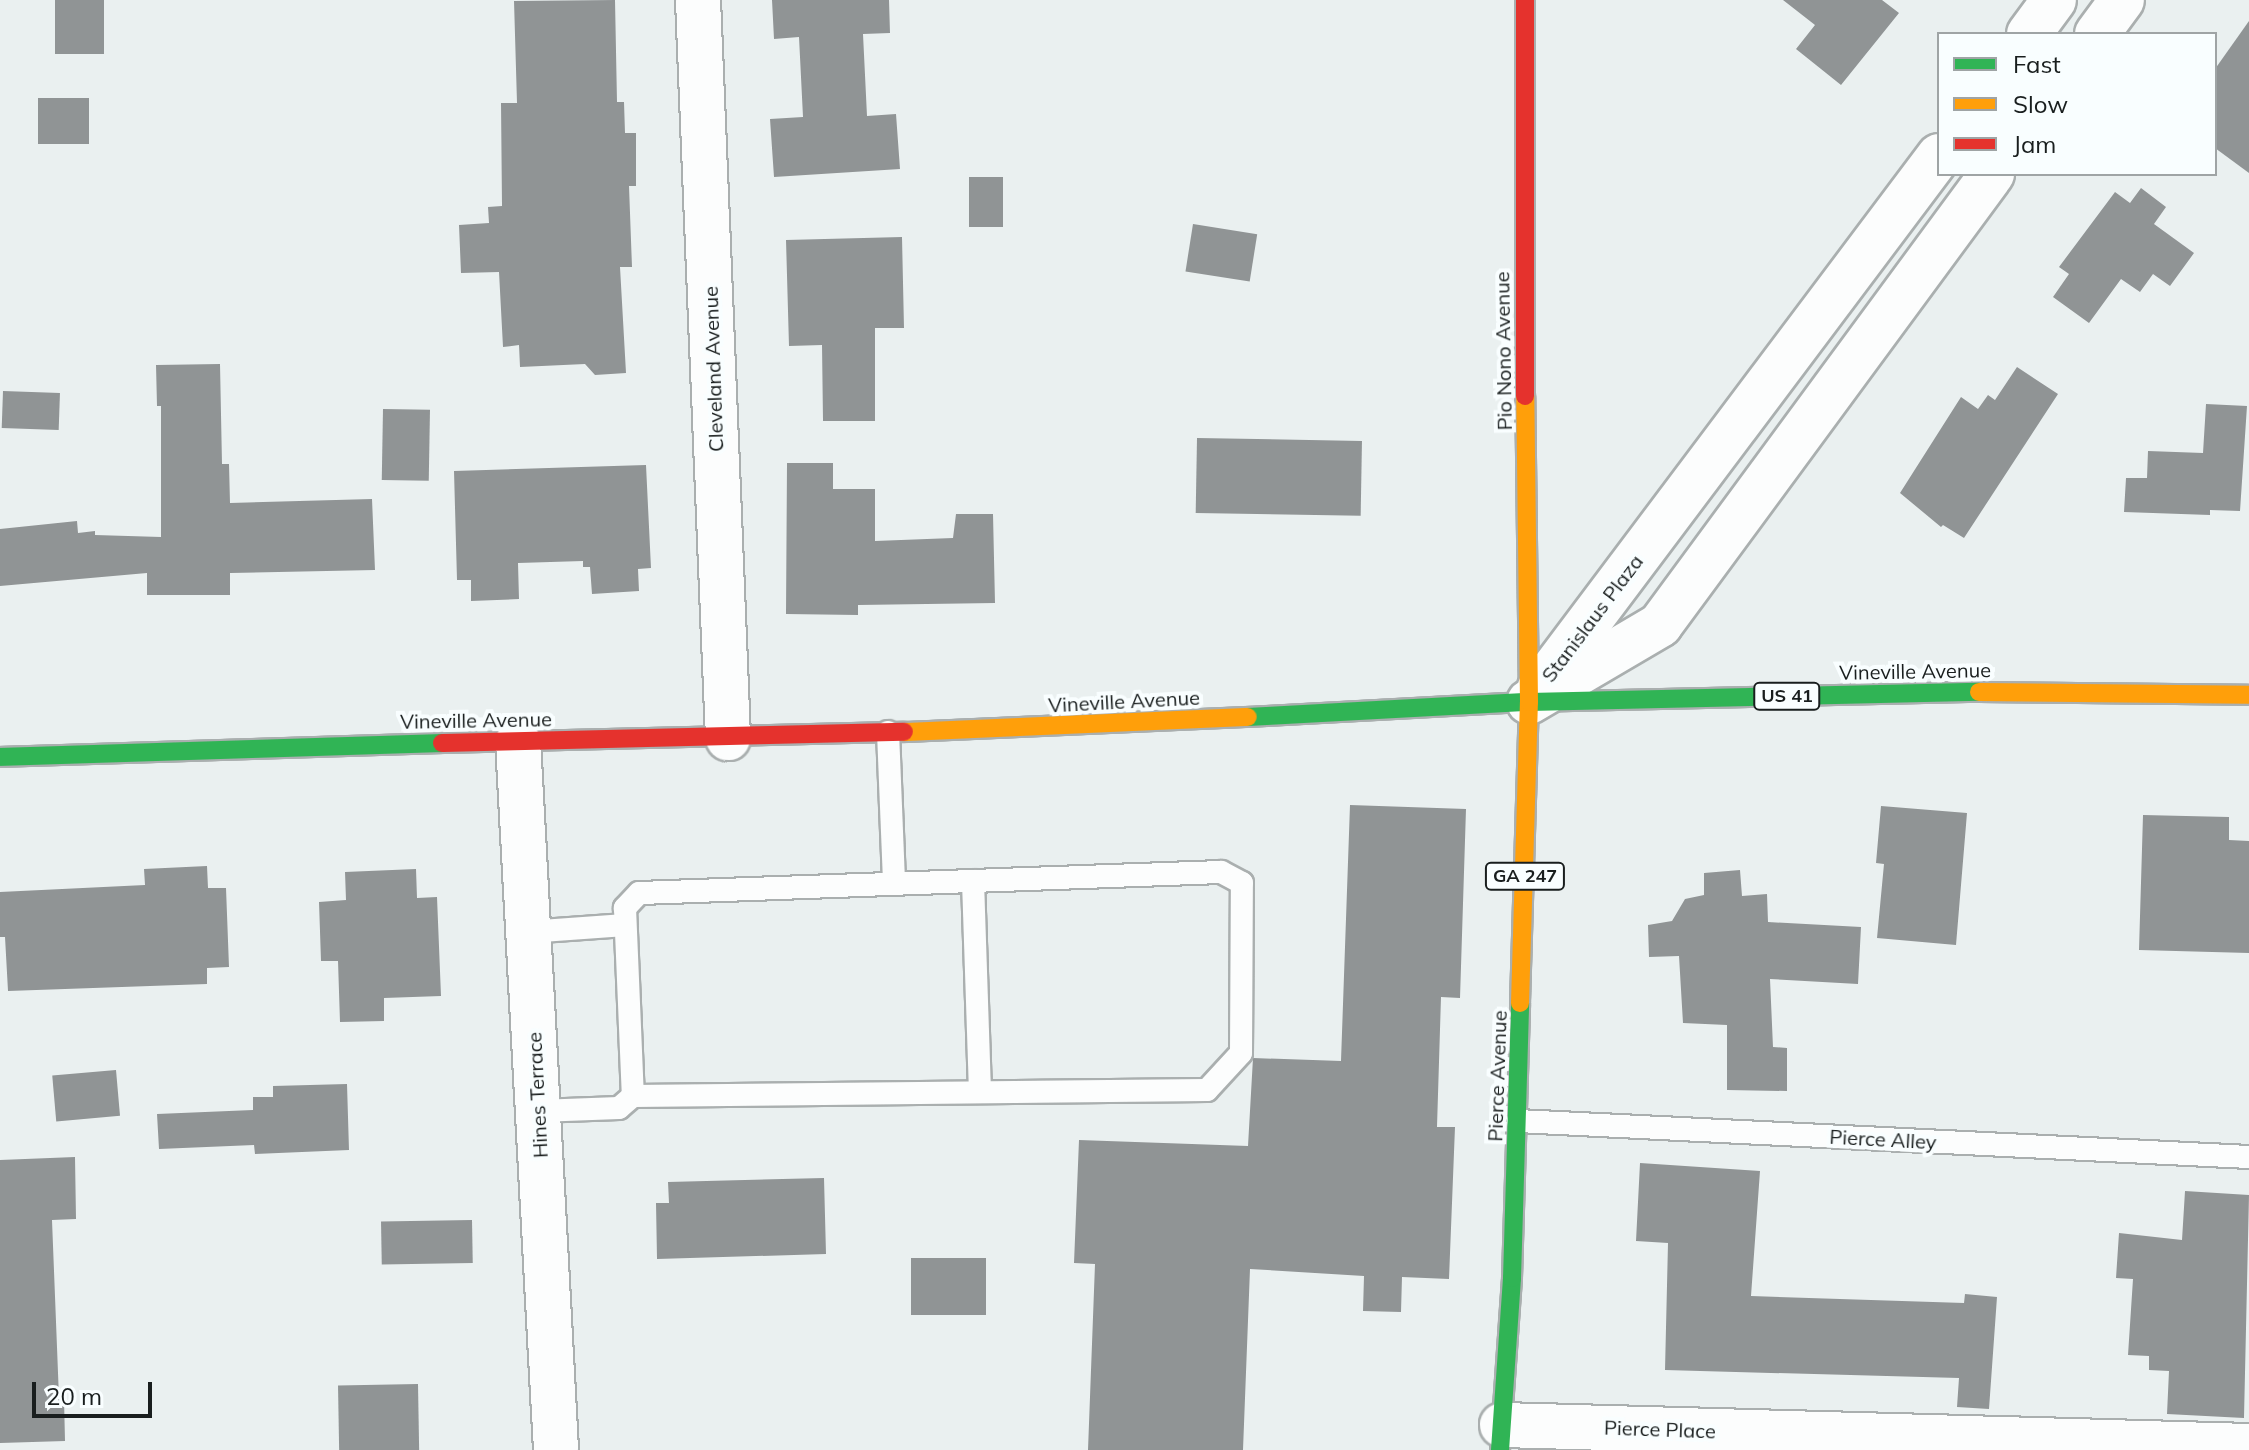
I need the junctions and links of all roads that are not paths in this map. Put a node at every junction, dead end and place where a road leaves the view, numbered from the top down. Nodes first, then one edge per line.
1 (698, 0) edge
2 (1525, 0) edge
3 (2054, 0) edge
4 (2122, 0) edge
5 (2030, 32) edge
6 (2098, 32) edge
7 (1937, 159) edge
8 (1991, 176) edge
9 (2249, 695) edge
10 (1529, 702) junction
11 (888, 732) junction
12 (728, 738) junction
13 (518, 741) junction
14 (0, 757) edge
15 (973, 881) junction
16 (894, 883) junction
17 (625, 925) junction
18 (528, 932) junction
19 (980, 1092) junction
20 (633, 1096) junction
21 (538, 1111) junction
22 (1518, 1121) junction
23 (2249, 1157) edge
24 (1501, 1438) edge
25 (1697, 1440) edge
26 (1811, 1442) edge
27 (2249, 1446) edge
28 (556, 1450) edge

1 - 12 street, Cleveland Avenue
2 - 10 main road, Pio Nono Avenue
3 - 5 street
4 - 6 street
7 - 10 street, Stanislaus Plaza
8 - 10 street, Stanislaus Plaza
9 - 10 main road, Vineville Avenue / US 41
10 - 11 main road, Vineville Avenue
10 - 22 main road, Pierce Avenue / GA 247
11 - 12 main road, Vineville Avenue
11 - 16 lane
12 - 13 main road, Vineville Avenue
13 - 14 main road, Vineville Avenue
13 - 18 street, Hines Terrace
15 - 16 lane
15 - 19 lane
15 - 19 lane
16 - 17 lane
17 - 18 lane
17 - 20 lane
18 - 21 street, Hines Terrace
19 - 20 lane
20 - 21 lane
21 - 28 street, Hines Terrace
22 - 23 lane, Pierce Alley
22 - 24 main road, Pierce Avenue / GA 247
24 - 25 street, Pierce Place
25 - 26 street, Pierce Place
26 - 27 street, Pierce Place

